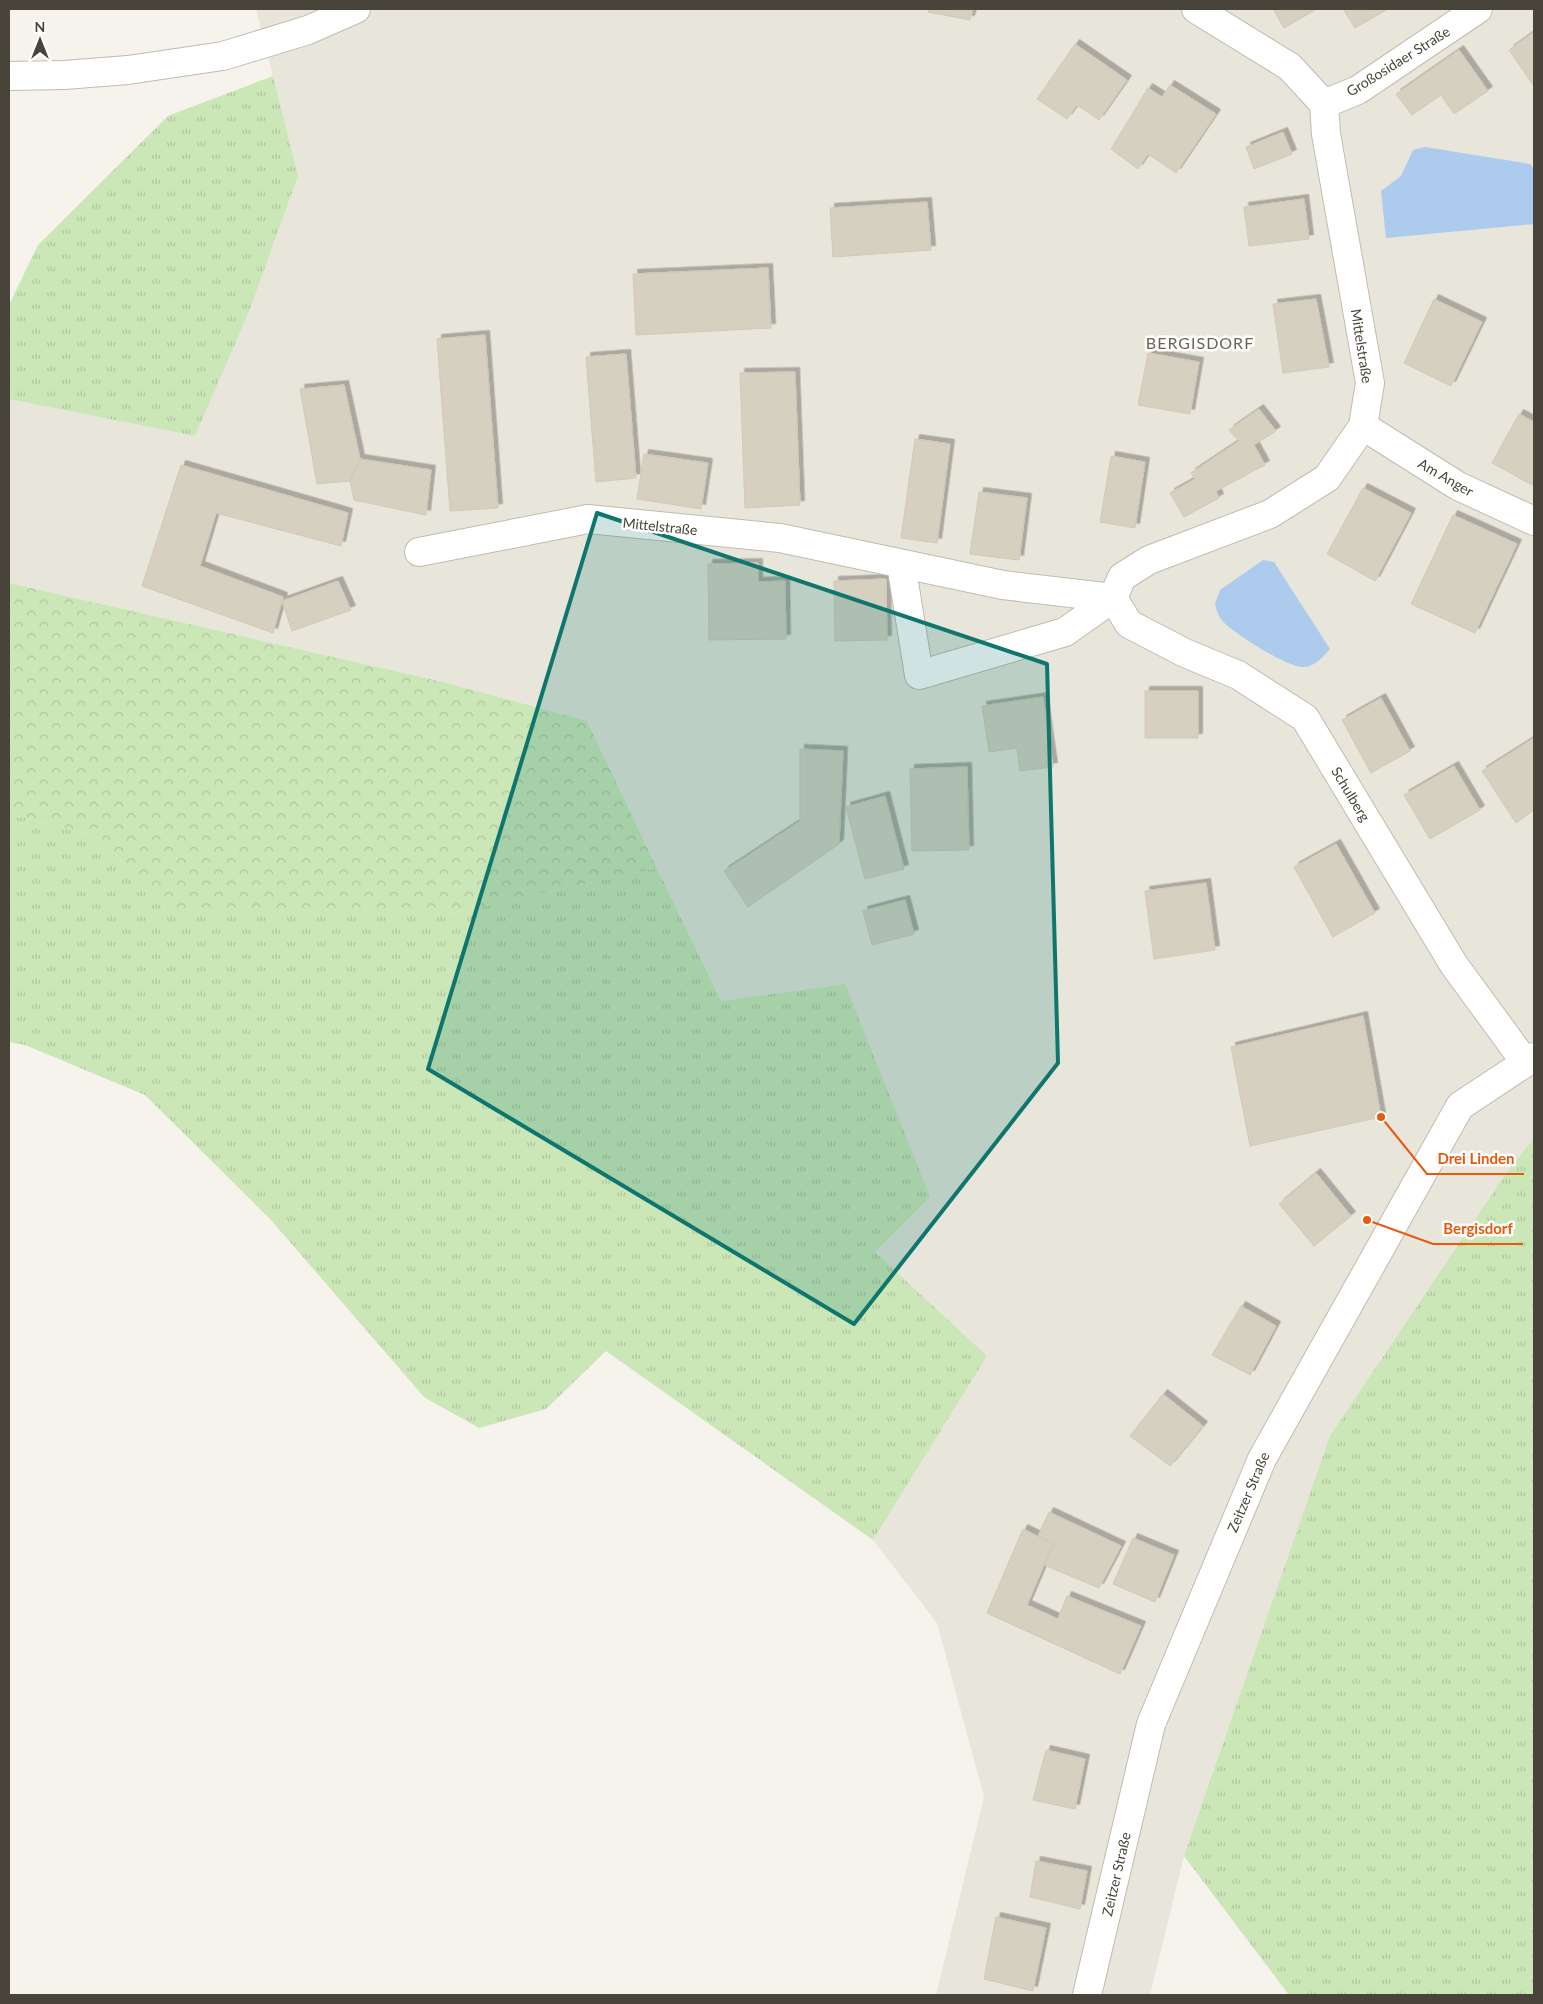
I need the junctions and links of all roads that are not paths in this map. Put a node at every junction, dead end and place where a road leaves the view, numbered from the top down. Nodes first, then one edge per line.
1 (356, 9) edge
2 (1196, 9) edge
3 (1478, 9) edge
4 (9, 76) edge
5 (1324, 104) junction
6 (1363, 426) junction
7 (1534, 521) edge
8 (419, 552) dead end
9 (901, 564) junction
10 (1113, 598) junction
11 (1529, 1059) edge
12 (1086, 1995) edge

1 - 4 street
2 - 5 street
3 - 5 street, Großosidaer Straße
5 - 6 street, Mittelstraße
6 - 7 street, Am Anger
6 - 10 street, Mittelstraße
8 - 9 street, Mittelstraße
9 - 10 street, Mittelstraße
9 - 10 street, Mittelstraße
10 - 11 street, Schulberg
11 - 12 street, Zeitzer Straße

